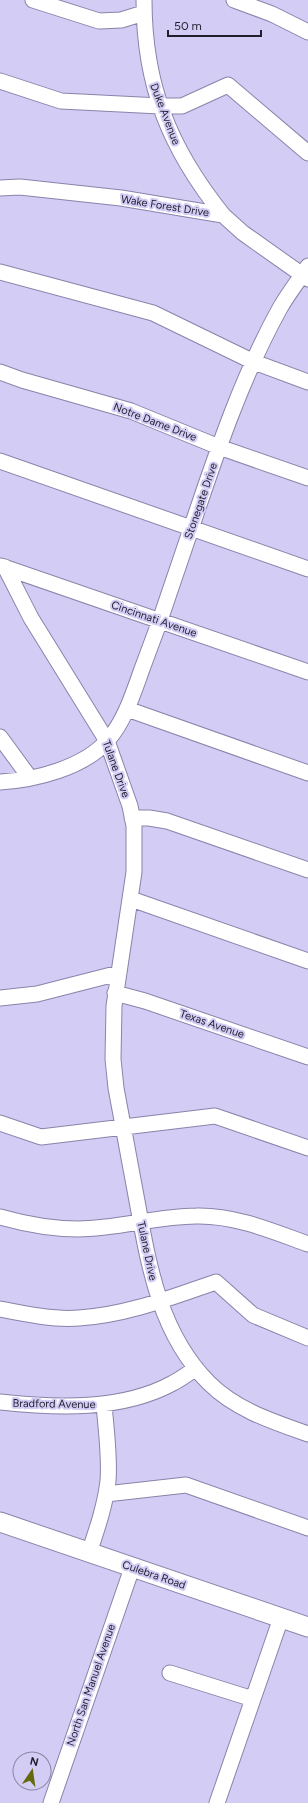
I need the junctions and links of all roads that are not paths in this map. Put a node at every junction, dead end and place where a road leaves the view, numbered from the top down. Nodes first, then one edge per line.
1 (33, 0) edge
2 (234, 0) edge
3 (144, 6) edge
4 (308, 32) edge
5 (0, 81) edge
6 (160, 106) junction
7 (308, 153) edge
8 (0, 188) edge
9 (223, 216) junction
10 (0, 272) edge
11 (306, 274) edge
12 (254, 362) junction
13 (0, 372) edge
14 (308, 382) edge
15 (219, 447) junction
16 (0, 461) edge
17 (308, 478) edge
18 (192, 528) junction
19 (2, 567) edge
20 (308, 569) edge
21 (160, 621) junction
22 (308, 672) edge
23 (127, 709) junction
24 (0, 737) edge
25 (107, 741) junction
26 (308, 773) edge
27 (30, 778) junction
28 (0, 782) edge
29 (132, 818) junction
30 (308, 870) edge
31 (131, 900) junction
32 (308, 961) edge
33 (119, 972) junction
34 (116, 993) junction
35 (0, 998) edge
36 (308, 1057) edge
37 (0, 1123) edge
38 (123, 1128) junction
39 (308, 1148) edge
40 (0, 1217) edge
41 (140, 1222) junction
42 (308, 1244) edge
43 (159, 1302) junction
44 (0, 1309) edge
45 (308, 1338) edge
46 (196, 1368) junction
47 (0, 1402) edge
48 (104, 1404) junction
49 (308, 1434) edge
50 (106, 1494) junction
51 (0, 1522) edge
52 (308, 1528) edge
53 (89, 1553) junction
54 (132, 1568) junction
55 (281, 1618) junction
56 (308, 1627) edge
57 (170, 1673) dead end
58 (253, 1699) junction
59 (50, 1803) edge
60 (218, 1803) edge

1 - 3 street
2 - 4 street
3 - 6 street, Duke Avenue
5 - 6 street
6 - 7 street
6 - 9 street, Duke Avenue
8 - 9 street, Wake Forest Drive
9 - 11 street, Wake Forest Drive
10 - 12 street
11 - 12 street, Stonegate Drive
12 - 14 street
12 - 15 street, Stonegate Drive
13 - 15 street, Notre Dame Drive
15 - 17 street, Notre Dame Drive
15 - 18 street, Stonegate Drive
16 - 18 street
18 - 20 street
18 - 21 street, Stonegate Drive
19 - 21 street, Cincinnati Avenue
19 - 25 street, Tulane Drive
21 - 22 street, Cincinnati Avenue
21 - 23 street, Stonegate Drive
23 - 25 street, Stonegate Drive
23 - 26 street
24 - 27 street
25 - 27 street, Stonegate Drive
25 - 29 street, Tulane Drive
27 - 28 street, Stonegate Drive
29 - 30 street
29 - 31 street, Tulane Drive
31 - 32 street
31 - 33 street, Tulane Drive
33 - 34 street, Tulane Drive
33 - 35 street
34 - 36 street, Texas Avenue
34 - 38 street, Tulane Drive
37 - 38 street
38 - 39 street
38 - 41 street, Tulane Drive
40 - 41 street
41 - 42 street
41 - 43 street, Tulane Drive
43 - 44 street
43 - 45 street
43 - 46 street, Tulane Drive
46 - 48 street, Bradford Avenue
46 - 49 street, Tulane Drive
47 - 48 street, Bradford Avenue
48 - 50 street
50 - 52 street
50 - 53 street
51 - 53 main road, Culebra Road
53 - 54 main road, Culebra Road
54 - 55 main road, Culebra Road
54 - 59 street, North San Manuel Avenue
55 - 56 main road, Culebra Road
55 - 58 street
57 - 58 street
58 - 60 street

